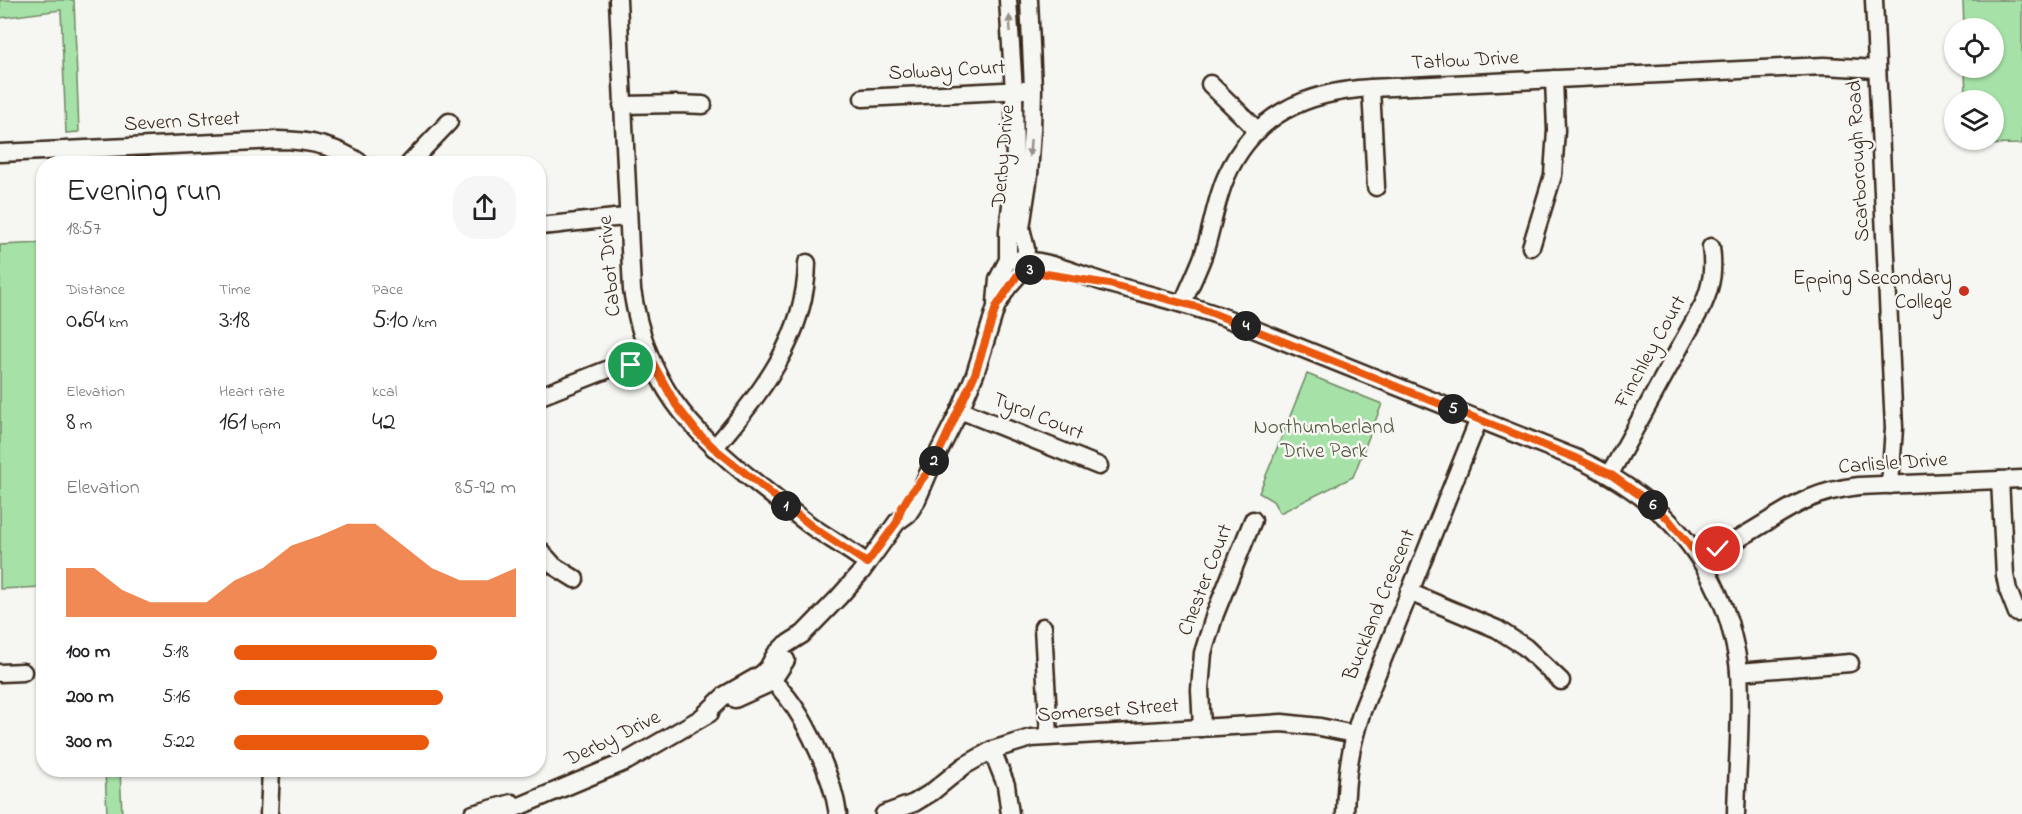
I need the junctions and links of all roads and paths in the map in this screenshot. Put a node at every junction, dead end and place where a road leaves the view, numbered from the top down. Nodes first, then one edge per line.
1 (618, 0) edge
2 (1008, 0) edge
3 (1029, 0) edge
4 (1874, 0) edge
5 (1877, 64) junction
6 (1554, 79) junction
7 (1210, 84) dead end
8 (1371, 88) junction
9 (1033, 89) junction
10 (1014, 91) junction
11 (863, 98) dead end
12 (622, 105) junction
13 (703, 105) dead end
14 (449, 122) dead end
15 (1258, 131) junction
16 (0, 153) edge
17 (346, 156) edge
18 (417, 156) edge
19 (1376, 187) dead end
20 (628, 221) junction
21 (546, 226) edge
22 (1531, 247) dead end
23 (1711, 247) dead end
24 (1019, 262) junction
25 (807, 263) dead end
26 (1190, 305) junction
27 (648, 354) junction
28 (546, 395) edge
29 (960, 410) junction
30 (1479, 419) junction
31 (714, 448) junction
32 (1099, 466) dead end
33 (1610, 474) junction
34 (2022, 479) edge
35 (2000, 480) junction
36 (1897, 484) junction
37 (1253, 520) dead end
38 (546, 557) edge
39 (1702, 563) junction
40 (864, 567) junction
41 (575, 579) dead end
42 (1409, 592) junction
43 (2017, 613) dead end
44 (1043, 627) dead end
45 (1850, 663) dead end
46 (23, 672) dead end
47 (1739, 672) junction
48 (0, 673) edge
49 (767, 680) junction
50 (1561, 681) dead end
51 (1202, 728) junction
52 (1354, 734) junction
53 (1049, 736) junction
54 (992, 750) junction
55 (271, 777) edge
56 (272, 777) edge
57 (543, 796) junction
58 (269, 814) edge
59 (278, 814) edge
60 (473, 814) edge
61 (501, 814) edge
62 (838, 814) edge
63 (884, 814) edge
64 (1010, 814) edge
65 (1345, 814) edge
66 (1737, 814) edge

1 - 12 street, Cabot Drive
10 -> 2 street, Derby Drive
3 - 9 street, Derby Drive
4 - 5 street, Scarborough Road
5 - 6 street, Tatlow Drive
5 - 36 street, Scarborough Road
6 - 8 street, Tatlow Drive
6 - 22 street
7 - 15 street
8 - 15 street, Tatlow Drive
8 - 19 street
9 - 10 street, Solway Court
9 -> 24 street, Derby Drive
10 - 11 street, Solway Court
10 - 24 street, Derby Drive
12 - 13 street
12 - 20 street, Cabot Drive
14 - 18 street
15 - 26 street, Tatlow Drive
16 - 17 street, Severn Street
20 - 21 street
20 - 27 street, Cabot Drive
23 - 33 street, Finchley Court
24 - 26 street
24 - 29 street
25 - 31 street
26 - 30 street
27 - 28 street
27 - 31 street, Cabot Drive
29 - 32 street, Tyrol Court
29 - 40 street
30 - 33 street
30 - 42 street, Buckland Crescent
31 - 40 street, Cabot Drive
33 - 39 street
34 - 35 street, Carlisle Drive
35 - 36 street, Carlisle Drive
35 - 43 street
36 - 39 street, Carlisle Drive
37 - 51 street, Chester Court
38 - 41 street
39 - 47 street
40 - 49 street
42 - 50 street
42 - 52 street, Buckland Crescent
44 - 53 street
45 - 47 street
46 - 48 street
47 - 66 street
49 - 57 street, Derby Drive
49 - 62 street
51 - 52 street, Somerset Street
51 - 53 street, Somerset Street
52 - 65 street, Buckland Crescent
53 - 54 street, Somerset Street
54 - 63 street, Somerset Street
54 - 64 street
55 - 58 street
56 - 59 street
57 - 60 street, Derby Drive
57 - 61 street, Derby Drive

